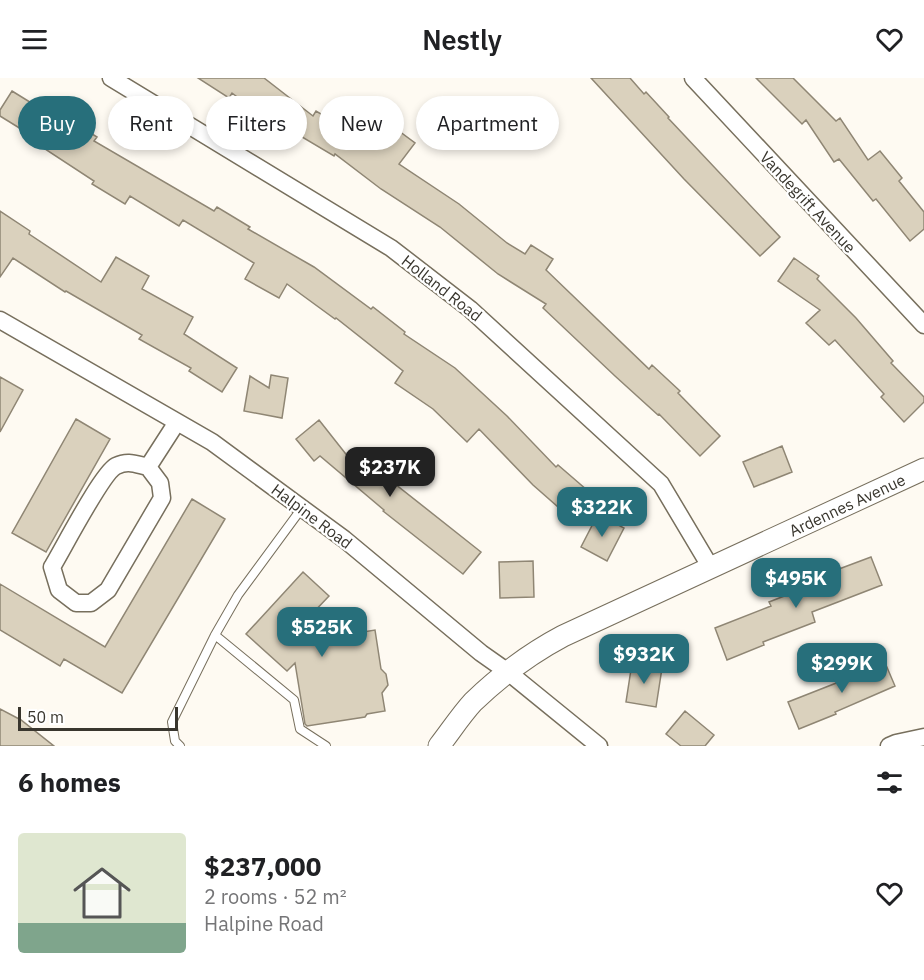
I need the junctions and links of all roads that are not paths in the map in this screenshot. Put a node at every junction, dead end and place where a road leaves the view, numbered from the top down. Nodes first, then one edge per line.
1 (111, 78) edge
2 (693, 78) edge
3 (0, 320) edge
4 (924, 325) edge
5 (177, 422) junction
6 (148, 468) junction
7 (924, 469) edge
8 (302, 508) junction
9 (711, 568) junction
10 (215, 635) junction
11 (508, 672) junction
12 (924, 737) edge
13 (180, 746) edge
14 (326, 746) edge
15 (439, 746) edge
16 (599, 746) edge
17 (889, 746) edge

1 - 9 street, Holland Road
2 - 4 street, Vandegrift Avenue
3 - 5 street, Halpine Road
5 - 6 street
5 - 8 street, Halpine Road
6 - 6 street
7 - 9 street, Ardennes Avenue
8 - 10 lane
8 - 11 street, Halpine Road
9 - 11 street, Ardennes Avenue
10 - 13 lane
10 - 14 lane
11 - 15 street, Ardennes Avenue
11 - 16 street, Halpine Road
12 - 17 street

